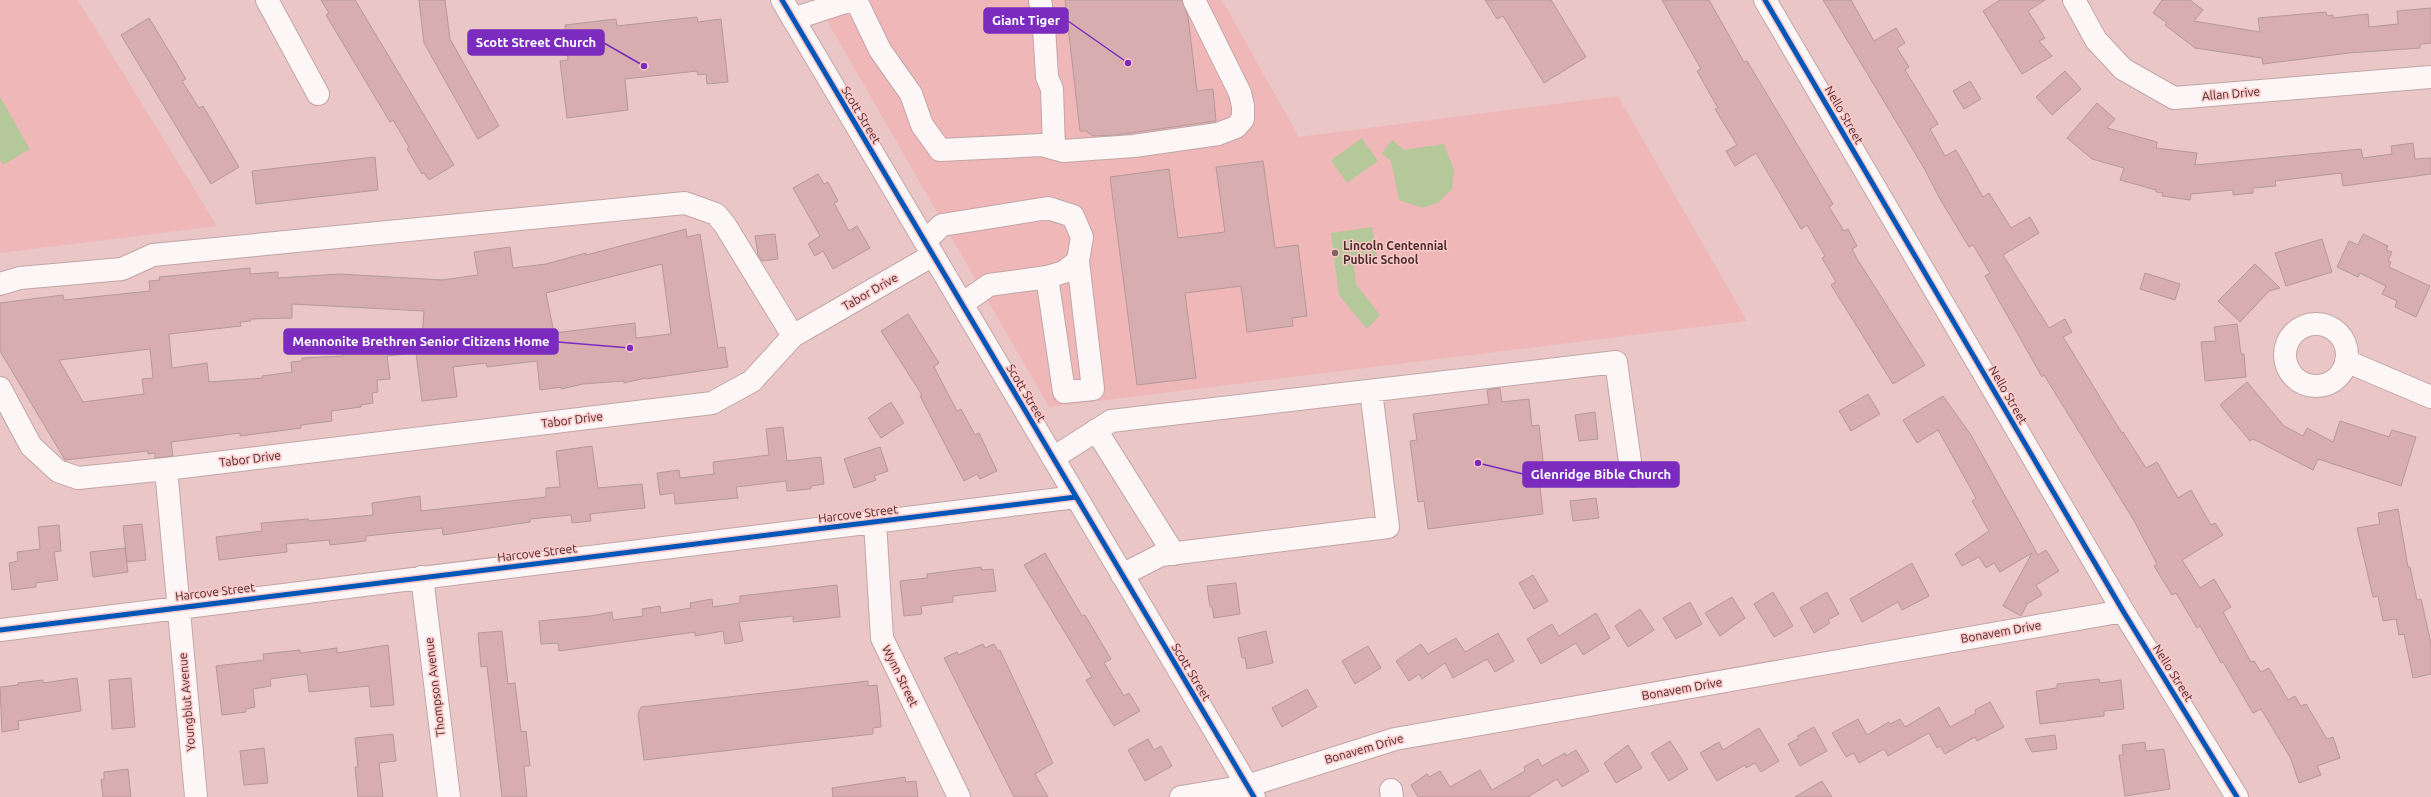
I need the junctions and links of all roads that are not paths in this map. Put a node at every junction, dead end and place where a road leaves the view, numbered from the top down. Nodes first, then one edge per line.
1 (267, 0) edge
2 (782, 0) edge
3 (851, 0) edge
4 (856, 0) edge
5 (1040, 0) edge
6 (1194, 0) edge
7 (1765, 0) edge
8 (2074, 0) edge
9 (793, 19) junction
10 (2431, 77) edge
11 (318, 94) dead end
12 (1054, 148) junction
13 (929, 248) junction
14 (1078, 261) junction
15 (1047, 277) junction
16 (0, 284) edge
17 (962, 304) junction
18 (793, 336) junction
19 (2346, 361) dead end
20 (0, 388) edge
21 (1370, 391) junction
22 (2431, 398) edge
23 (1096, 430) junction
24 (1053, 458) junction
25 (166, 469) junction
26 (1632, 476) dead end
27 (1076, 497) junction
28 (875, 522) junction
29 (1174, 554) junction
30 (1122, 575) junction
31 (422, 577) junction
32 (178, 607) junction
33 (2123, 611) junction
34 (0, 630) edge
35 (1250, 791) edge
36 (196, 797) edge
37 (449, 797) edge
38 (959, 797) edge
39 (1181, 797) edge
40 (2237, 797) edge

1 - 11 street
2 - 9 street, Scott Street
3 - 9 street
4 - 12 street
5 - 12 street
6 - 12 street
7 - 33 street, Nello Street
8 - 10 street, Allan Drive
9 - 13 street, Scott Street
13 - 14 street, Tabor Drive
13 - 17 street, Scott Street
13 - 18 street, Tabor Drive
14 - 15 street
14 - 15 street, Tabor Drive
15 - 17 street
16 - 18 street
17 - 24 street, Scott Street
18 - 25 street, Tabor Drive
19 - 22 street
20 - 25 street, Tabor Drive
21 - 23 street
21 - 26 street
21 - 29 street
23 - 24 street
23 - 29 street
24 - 27 street, Scott Street
25 - 32 street, Youngblut Avenue
27 - 28 street, Harcove Street
27 - 30 street, Scott Street
28 - 31 street, Harcove Street
28 - 38 street, Wynn Street
29 - 30 street
30 - 35 street, Scott Street
31 - 32 street, Harcove Street
31 - 37 street, Thompson Avenue
32 - 34 street, Harcove Street
32 - 36 street, Youngblut Avenue
33 - 35 street, Bonavem Drive
33 - 40 street, Nello Street
35 - 39 street, Bonavem Drive

